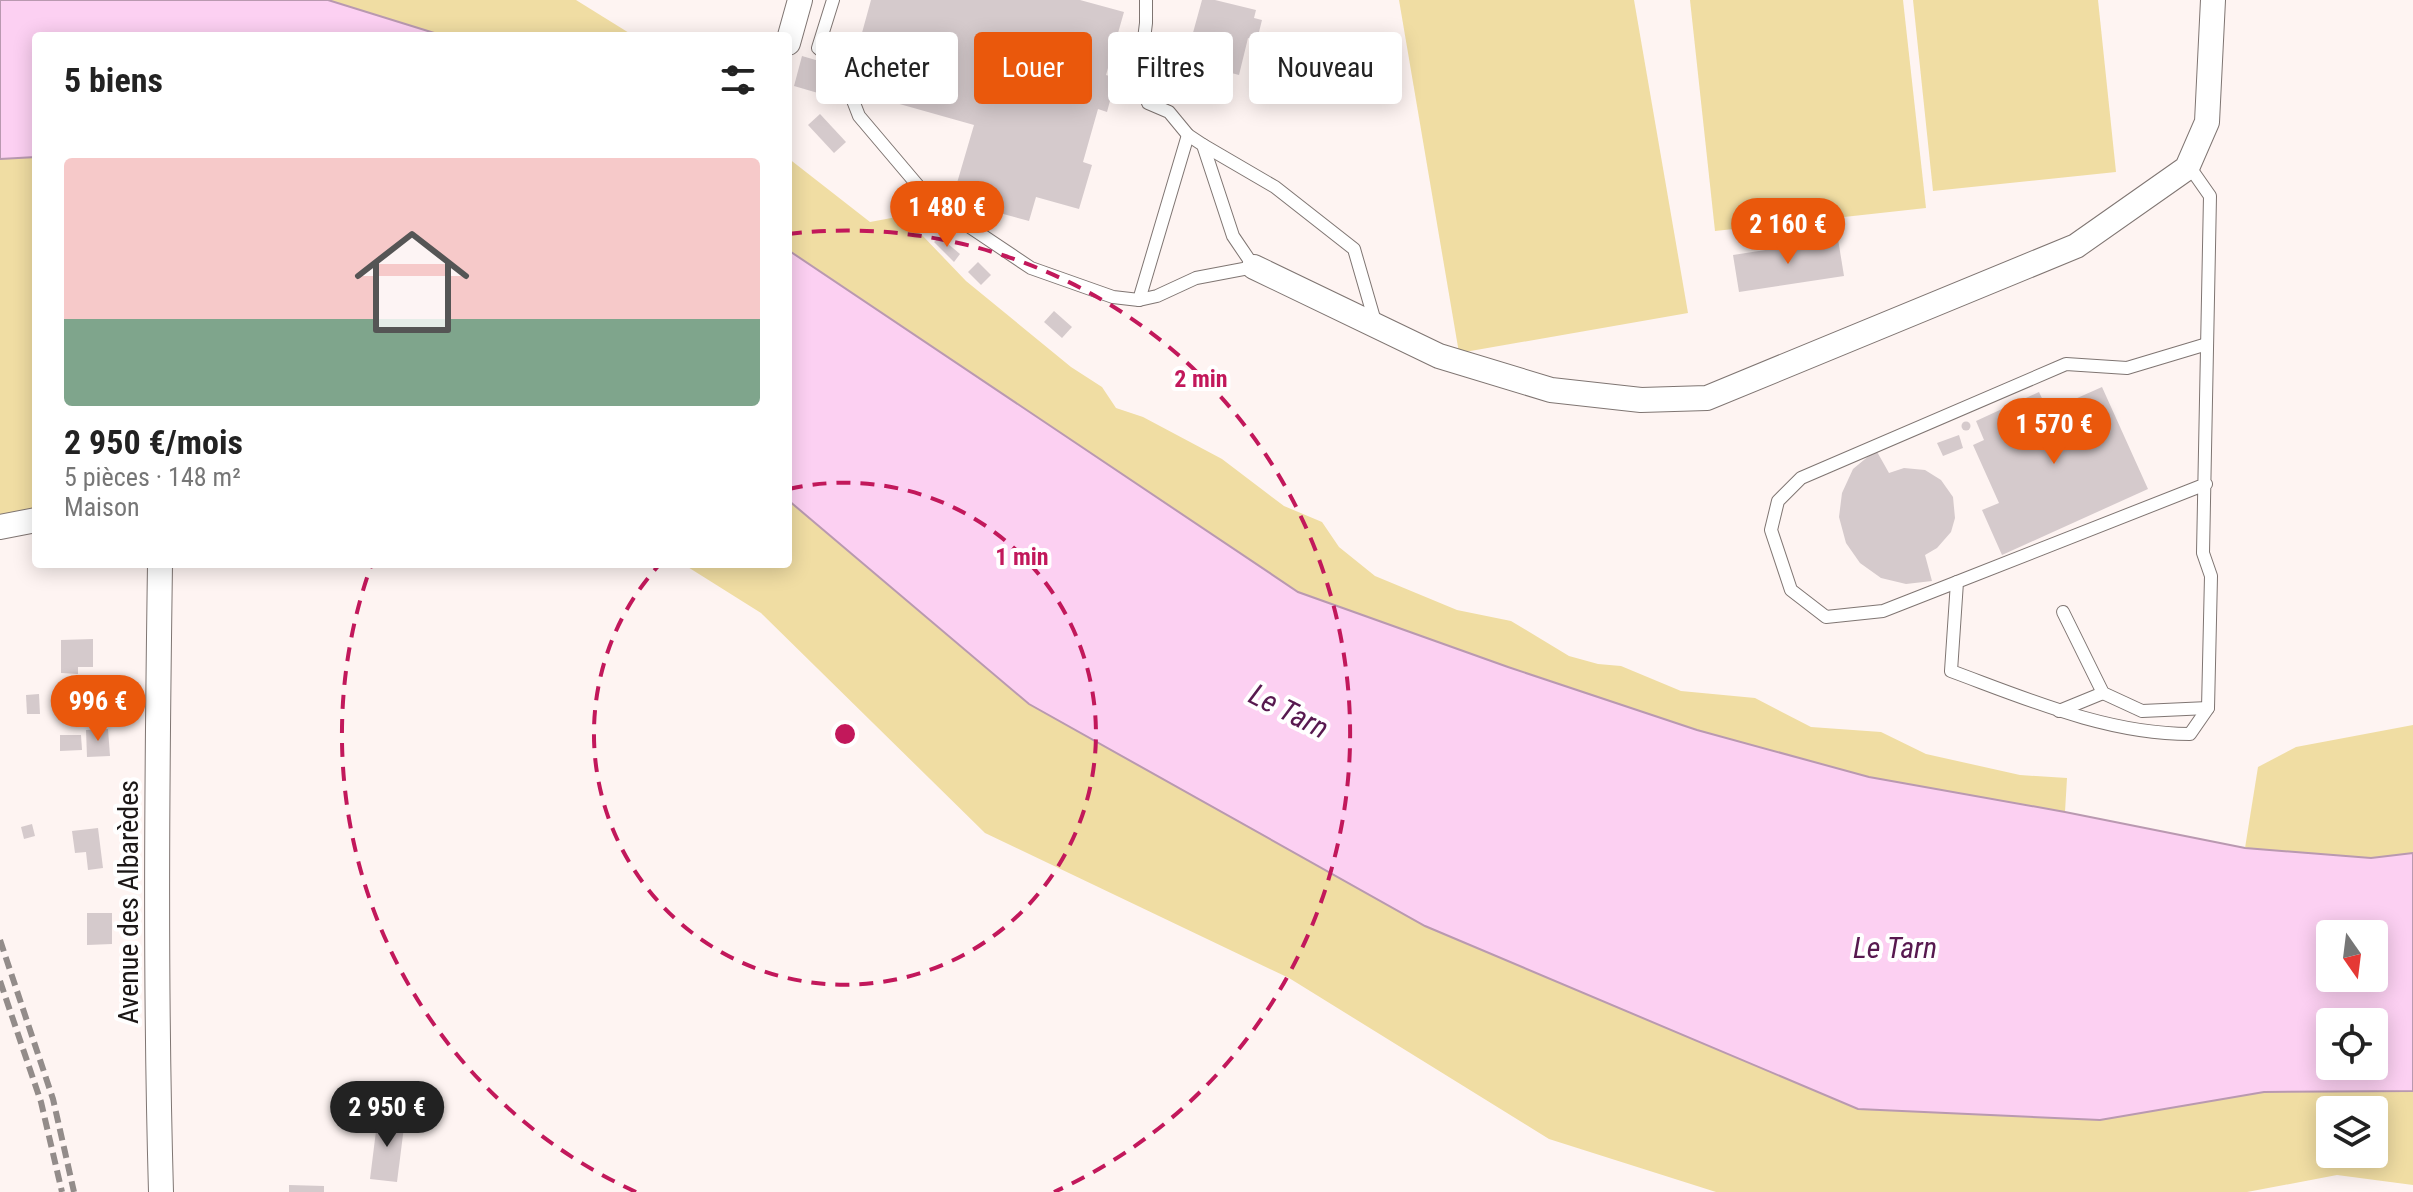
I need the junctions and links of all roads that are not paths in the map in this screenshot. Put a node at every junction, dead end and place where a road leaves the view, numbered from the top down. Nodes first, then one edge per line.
1 (800, 0) edge
2 (833, 0) edge
3 (1146, 0) edge
4 (2213, 0) edge
5 (791, 32) edge
6 (1188, 135) junction
7 (1203, 145) junction
8 (2189, 166) junction
9 (1254, 267) junction
10 (1139, 300) junction
11 (1376, 325) junction
12 (2207, 344) junction
13 (2206, 484) junction
14 (32, 521) edge
15 (0, 527) edge
16 (160, 568) edge
17 (1957, 582) junction
18 (2063, 612) dead end
19 (2103, 693) junction
20 (2208, 708) junction
21 (2059, 711) junction
22 (161, 1192) edge

1 - 5 street
2 - 10 lane
3 - 6 lane
4 - 8 street
6 - 7 lane
6 - 10 lane
7 - 9 lane
7 - 11 lane
8 - 11 street
8 - 12 lane
9 - 10 lane
9 - 11 street
12 - 13 lane
12 - 17 lane
13 - 17 lane
13 - 20 lane
14 - 15 street
16 - 22 street, Avenue des Albarèdes
17 - 21 lane
18 - 19 lane
19 - 20 lane
19 - 21 lane
20 - 21 lane

